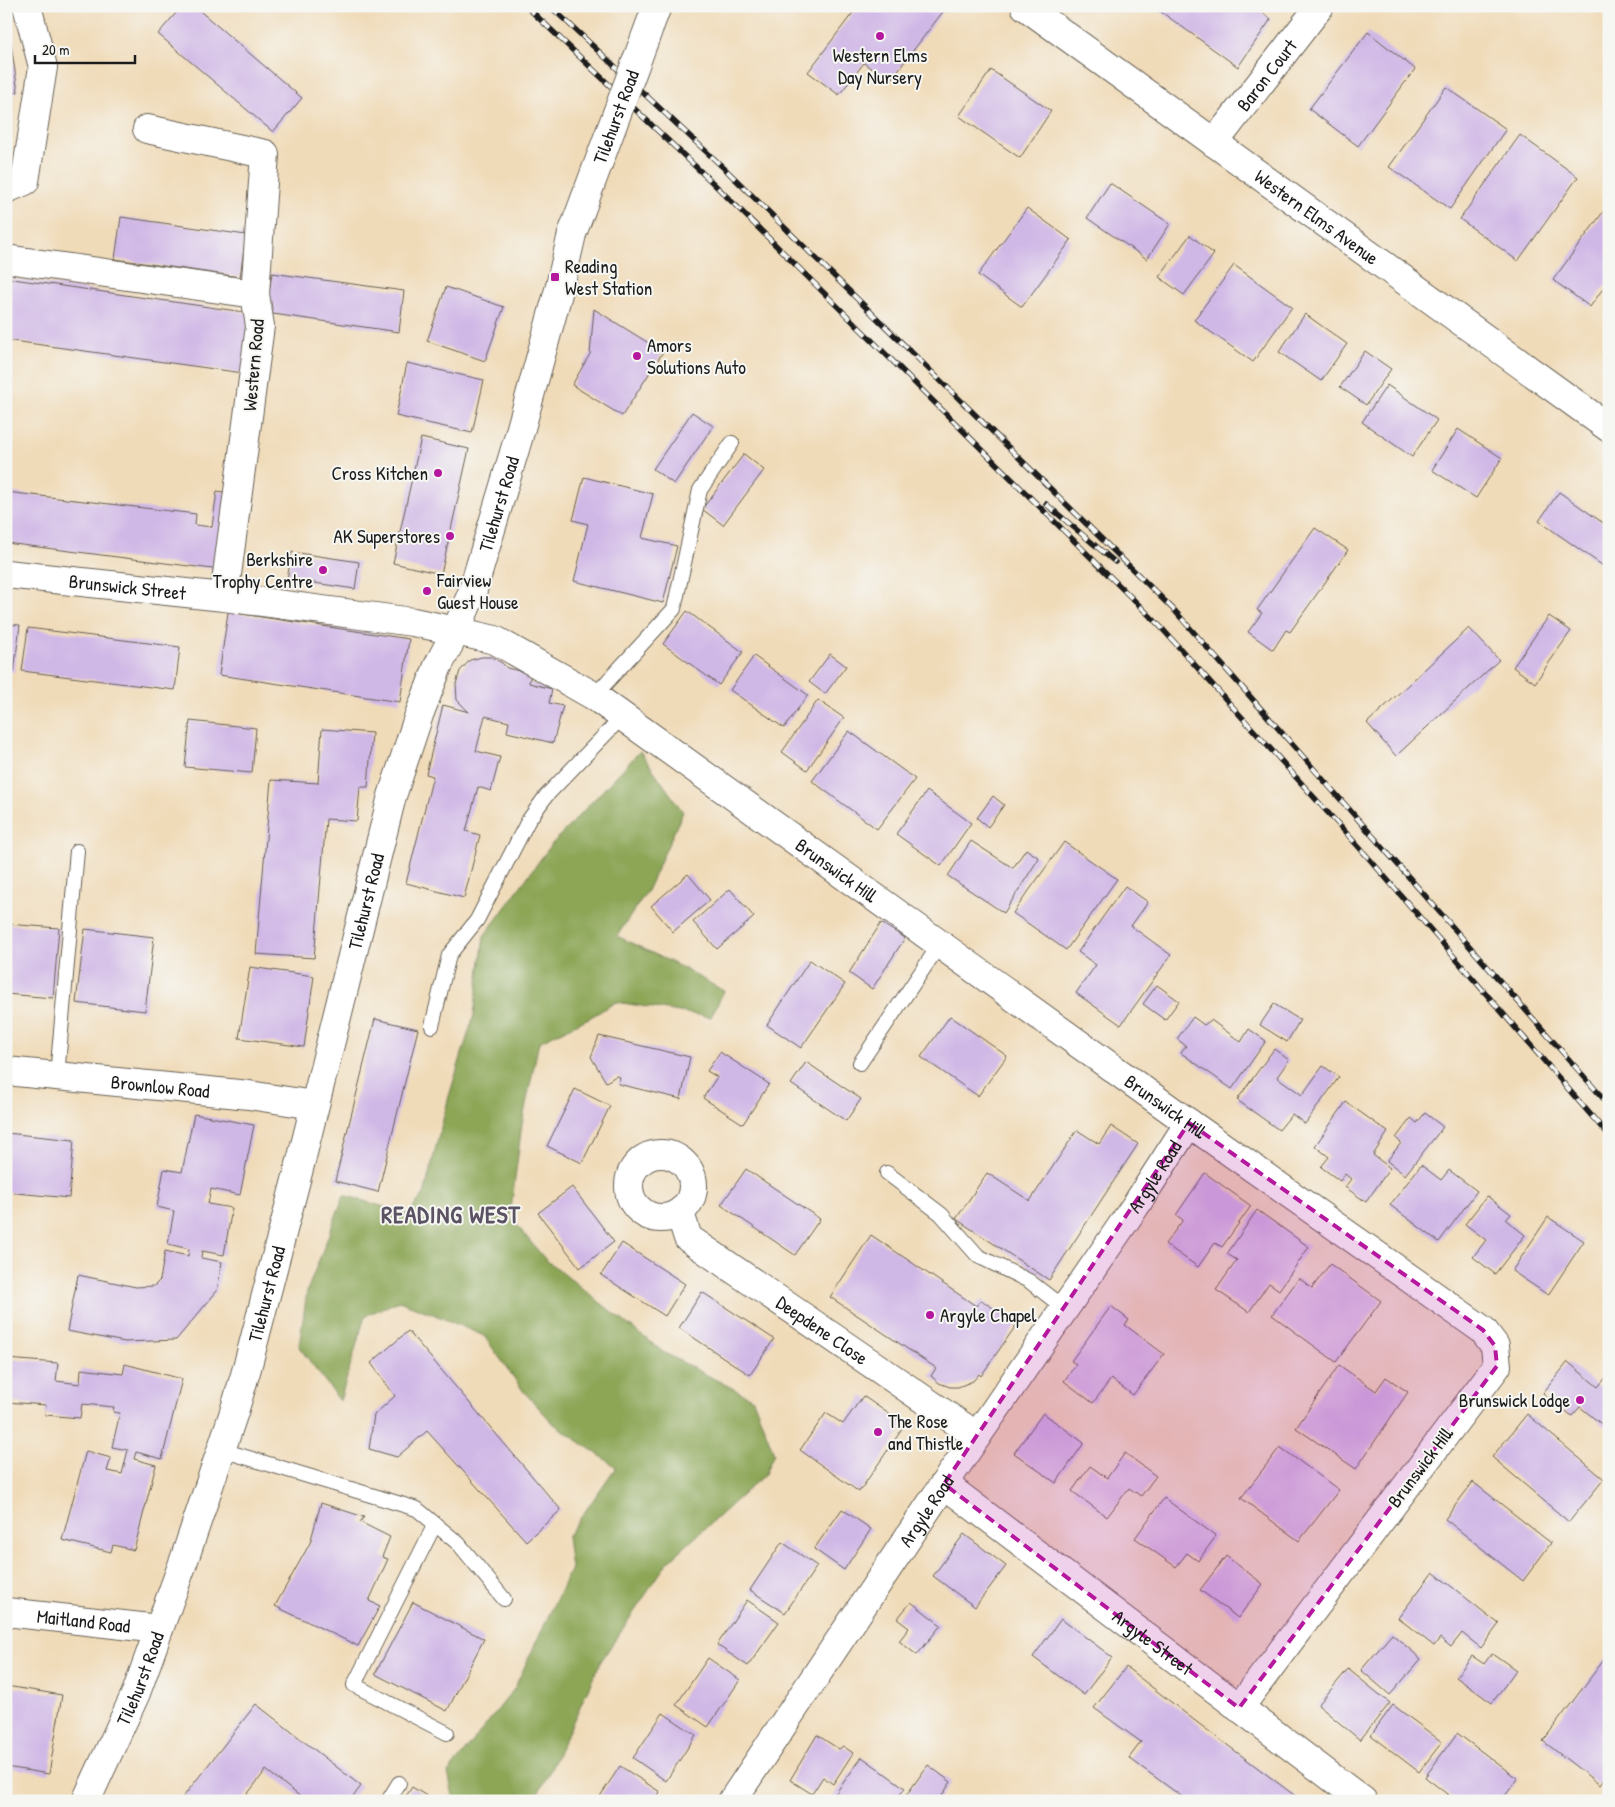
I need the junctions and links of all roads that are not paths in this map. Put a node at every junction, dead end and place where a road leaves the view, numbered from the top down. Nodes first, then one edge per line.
1 (28, 6) edge
2 (657, 6) edge
3 (1025, 6) edge
4 (1320, 6) edge
5 (147, 129) dead end
6 (1214, 143) junction
7 (6, 189) edge
8 (6, 259) edge
9 (256, 294) junction
10 (1609, 428) edge
11 (732, 443) dead end
12 (6, 574) edge
13 (224, 597) junction
14 (456, 631) junction
15 (594, 696) junction
16 (622, 716) junction
17 (77, 851) dead end
18 (940, 944) junction
19 (432, 1026) dead end
20 (860, 1063) dead end
21 (6, 1071) edge
22 (57, 1076) junction
23 (314, 1104) junction
24 (1189, 1123) junction
25 (887, 1173) dead end
26 (680, 1213) dead end
27 (1064, 1308) junction
28 (977, 1436) junction
29 (222, 1450) junction
30 (944, 1484) junction
31 (436, 1524) junction
32 (504, 1599) dead end
33 (6, 1612) edge
34 (159, 1629) junction
35 (1238, 1708) junction
36 (447, 1733) dead end
37 (399, 1782) dead end
38 (86, 1801) edge
39 (388, 1801) edge
40 (732, 1801) edge
41 (1363, 1801) edge

1 - 7 street
2 - 14 street, Tilehurst Road, bridge
3 - 6 street, Western Elms Avenue
4 - 6 street, Baron Court
5 - 9 street
6 - 10 street, Western Elms Avenue
8 - 9 street, Western Road
9 - 13 street, Western Road
11 - 15 lane
12 - 13 street, Brunswick Street
13 - 14 street, Brunswick Street
14 - 15 street, Brunswick Hill
14 - 23 street, Tilehurst Road
15 - 16 street, Brunswick Hill
16 - 18 street, Brunswick Hill
16 - 19 lane
17 - 22 lane
18 - 20 lane
18 - 24 street, Brunswick Hill
21 - 22 street, Brownlow Road
22 - 23 street, Brownlow Road
23 - 29 street, Tilehurst Road
24 - 27 street, Argyle Road
24 - 35 street, Brunswick Hill
25 - 27 lane
26 - 28 street, Deepdene Close
27 - 28 street, Argyle Road
28 - 30 street, Argyle Road
29 - 31 lane
29 - 34 street, Tilehurst Road
30 - 35 street, Argyle Street
30 - 40 street, Argyle Road
31 - 32 lane
31 - 36 lane
33 - 34 street, Maitland Road
34 - 38 street, Tilehurst Road
35 - 41 street, Argyle Street
37 - 39 lane

